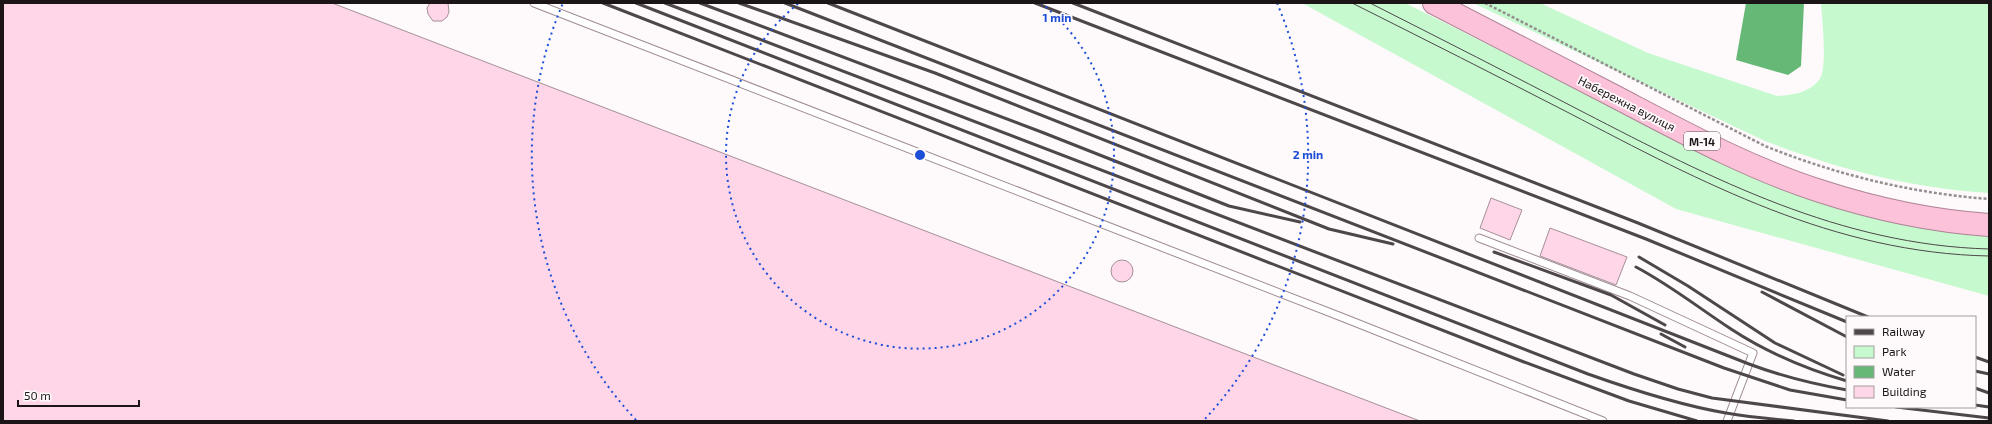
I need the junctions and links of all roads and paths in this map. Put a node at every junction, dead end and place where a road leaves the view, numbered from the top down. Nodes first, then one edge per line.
1 (534, 3) edge
2 (1434, 3) edge
3 (1485, 3) edge
4 (1989, 199) edge
5 (1989, 225) edge
6 (1479, 238) dead end
7 (1603, 421) edge
8 (1727, 421) edge

1 - 7 lane
2 - 5 highway, Набережна вулиця / М-14
3 - 4 path
6 - 8 lane

